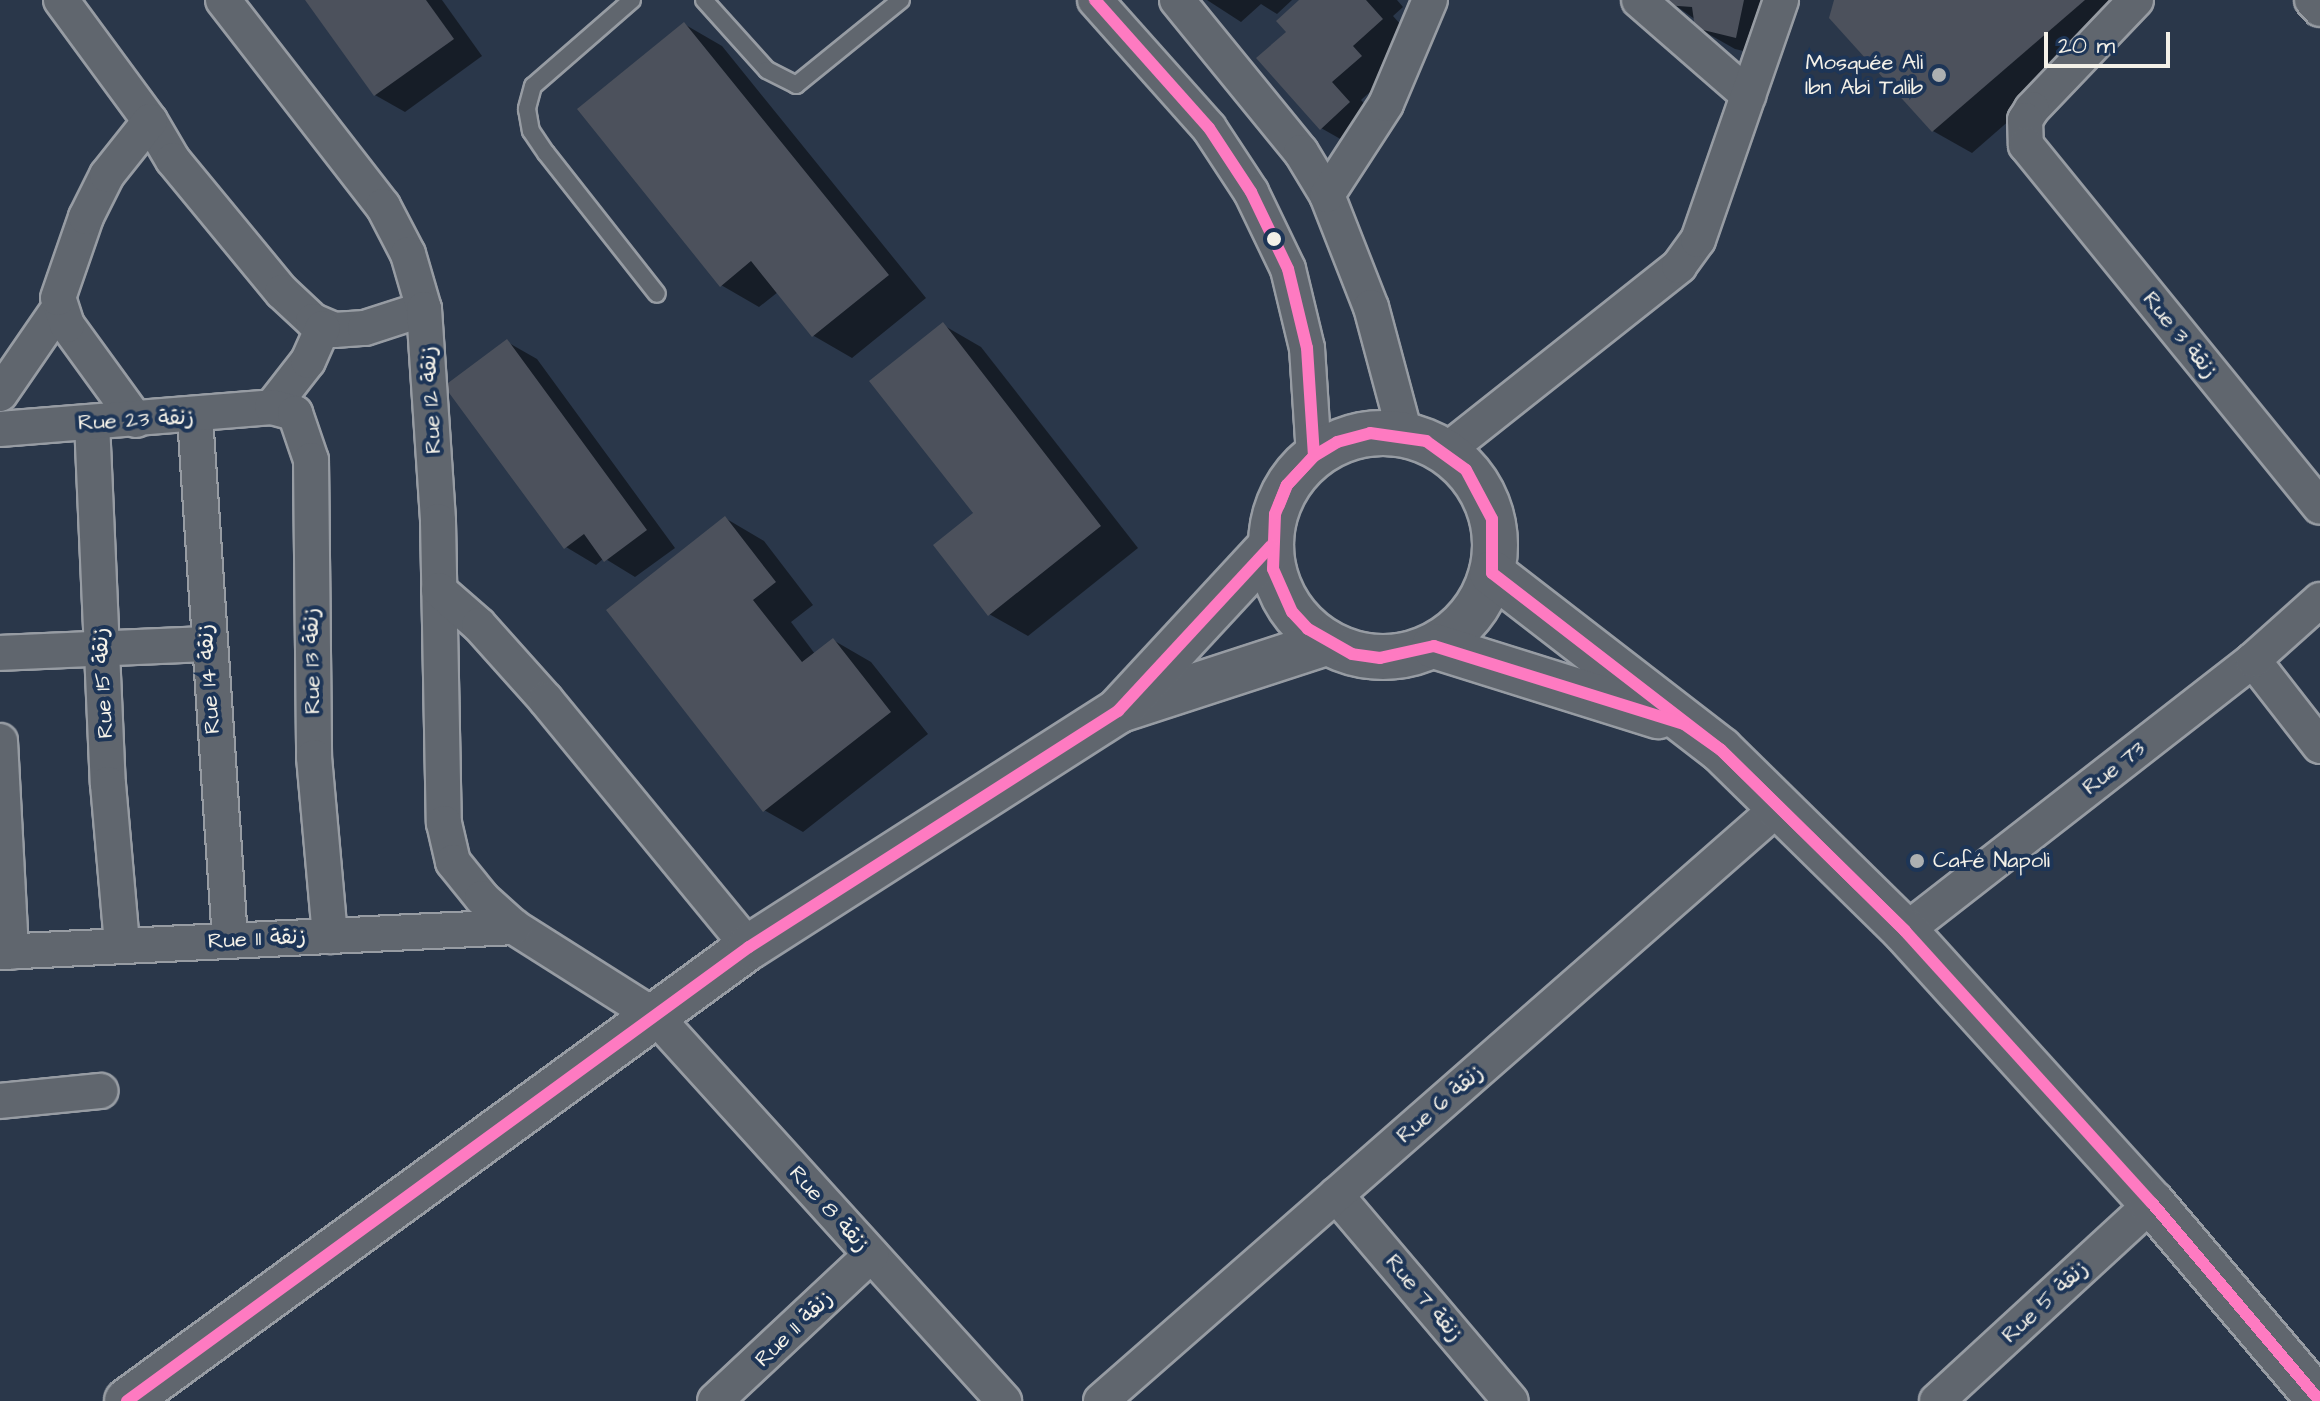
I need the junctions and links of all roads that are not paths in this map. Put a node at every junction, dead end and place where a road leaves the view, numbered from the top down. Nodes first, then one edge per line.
1 (61, 0) edge
2 (223, 0) edge
3 (632, 0) edge
4 (704, 0) edge
5 (901, 0) edge
6 (1095, 0) edge
7 (1177, 0) edge
8 (1430, 0) edge
9 (1639, 0) edge
10 (1781, 0) edge
11 (2136, 0) edge
12 (2312, 0) edge
13 (2320, 9) edge
14 (1748, 95) junction
15 (150, 121) junction
16 (1327, 195) junction
17 (657, 294) dead end
18 (59, 308) junction
19 (424, 309) junction
20 (323, 328) junction
21 (0, 394) edge
22 (272, 407) junction
23 (195, 417) junction
24 (136, 420) junction
25 (92, 422) junction
26 (0, 429) edge
27 (1405, 434) junction
28 (1446, 451) junction
29 (1314, 456) junction
30 (2320, 507) edge
31 (1271, 546) junction
32 (1492, 573) junction
33 (439, 590) junction
34 (2320, 600) edge
35 (1326, 643) junction
36 (207, 644) junction
37 (1434, 646) junction
38 (100, 649) junction
39 (0, 653) edge
40 (2253, 660) junction
41 (1118, 711) junction
42 (1684, 724) junction
43 (0, 741) edge
44 (2320, 748) edge
45 (2320, 767) edge
46 (1779, 807) junction
47 (453, 862) joint
48 (514, 927) junction
49 (1905, 931) junction
50 (330, 936) junction
51 (230, 940) junction
52 (122, 945) junction
53 (749, 947) junction
54 (6, 952) edge
55 (655, 1016) junction
56 (101, 1091) dead end
57 (0, 1101) edge
58 (1336, 1195) junction
59 (2152, 1203) junction
60 (871, 1255) junction
61 (127, 1401) edge
62 (715, 1401) edge
63 (1004, 1401) edge
64 (1101, 1401) edge
65 (1511, 1401) edge
66 (1937, 1401) edge
67 (2320, 1401) edge

1 - 15 street
2 - 19 street, Rue 12 زنقة
3 - 17 lane
4 - 5 lane
6 - 29 street
7 - 16 street
8 - 16 street
9 - 14 street
10 - 14 street
11 - 30 street, Rue 3 زنقة
12 - 13 street
14 - 28 street
15 - 18 street
15 - 20 street
16 - 27 street
18 - 21 street
18 - 24 street
19 - 20 street
19 - 33 street, Rue 12 زنقة
20 - 22 street
22 - 23 street, Rue 23 زنقة
22 - 50 street, Rue 13 زنقة
23 - 24 street, Rue 23 زنقة
23 - 36 street, Rue 14 زنقة
24 - 25 street, Rue 23 زنقة
25 - 26 street, Rue 23 زنقة
25 - 38 street, Rue 15 زنقة
27 - 28 street
27 - 29 street
28 - 32 street
29 - 31 street
31 - 35 street
31 - 41 street
32 - 37 street
32 - 42 street
33 - 47 street, Rue 12 زنقة
33 - 53 street
34 - 40 street, Rue 73
35 - 37 street
35 - 41 street
36 - 38 street
36 - 51 street, Rue 14 زنقة
37 - 42 street
38 - 39 street
38 - 52 street, Rue 15 زنقة
40 - 44 street
40 - 49 street, Rue 73
41 - 53 street
42 - 46 street
43 - 54 street
44 - 45 street
46 - 49 street
46 - 58 street, Rue 6 زنقة
47 - 48 street, Rue 8 زنقة
48 - 50 street, Rue 11 زنقة
48 - 55 street, Rue 8 زنقة
49 - 59 street
50 - 51 street, Rue 11 زنقة
51 - 52 street, Rue 11 زنقة
52 - 54 street, Rue 11 زنقة
53 - 55 street
55 - 60 street, Rue 8 زنقة
55 - 61 street
56 - 57 street
58 - 64 street, Rue 6 زنقة
58 - 65 street, Rue 7 زنقة
59 - 66 street, Rue 5 زنقة
59 - 67 street
60 - 62 street, Rue 11 زنقة
60 - 63 street, Rue 8 زنقة

